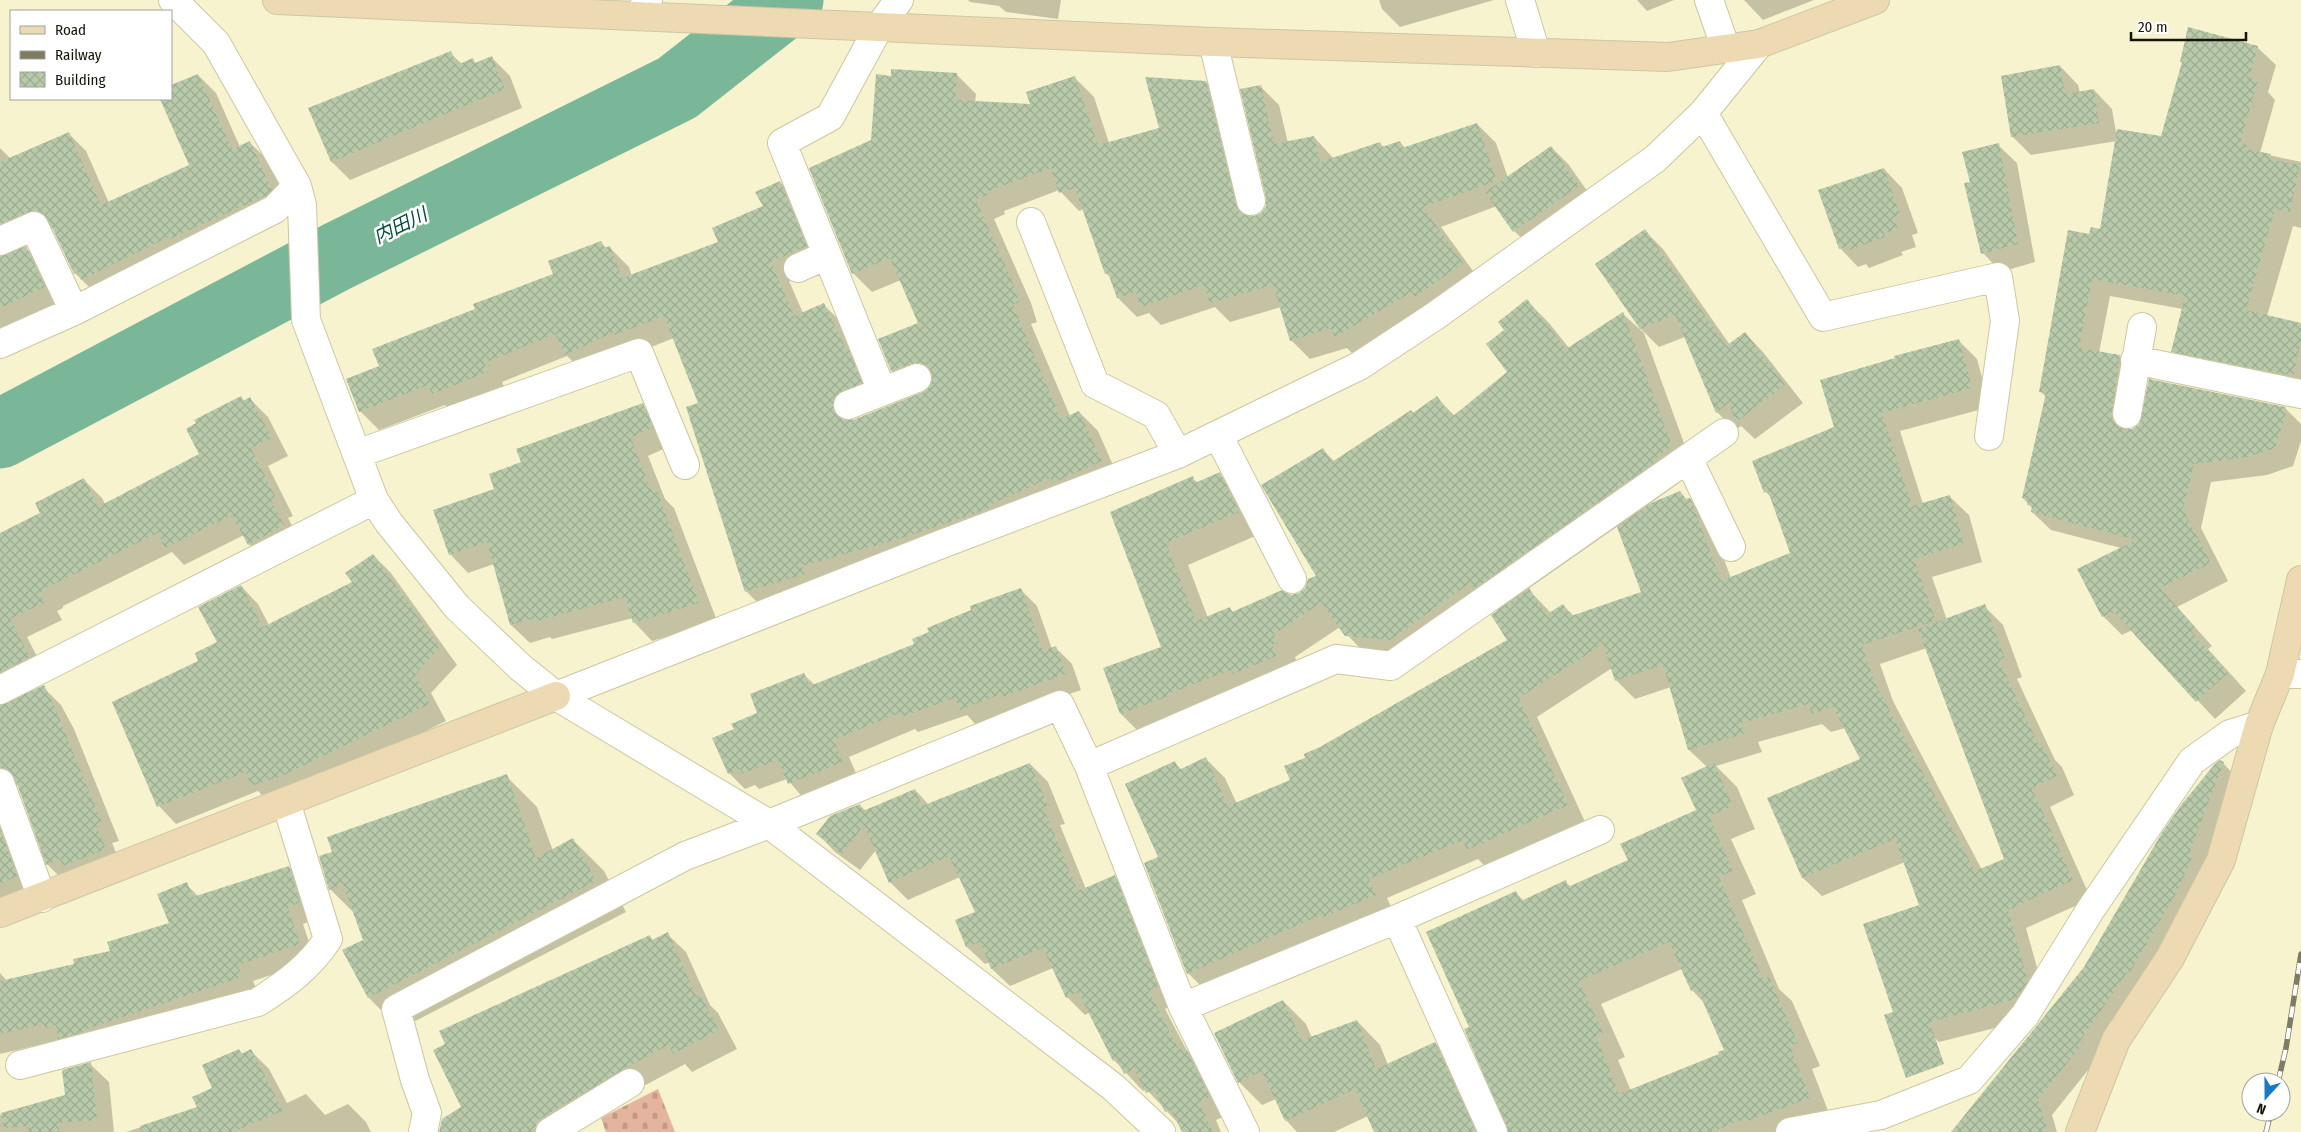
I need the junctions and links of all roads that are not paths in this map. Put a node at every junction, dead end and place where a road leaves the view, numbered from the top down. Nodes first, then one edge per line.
1 (173, 0) edge
2 (277, 0) edge
3 (898, 0) edge
4 (1520, 0) edge
5 (1709, 0) edge
6 (1874, 0) edge
7 (469, 5) edge
8 (644, 8) edge
9 (879, 27) junction
10 (1213, 42) junction
11 (1759, 44) junction
12 (1726, 49) junction
13 (1536, 53) junction
14 (1703, 113) junction
15 (300, 196) junction
16 (1251, 201) dead end
17 (1031, 222) dead end
18 (0, 241) edge
19 (828, 255) junction
20 (798, 268) dead end
21 (74, 311) junction
22 (2142, 326) dead end
23 (0, 344) edge
24 (2135, 360) junction
25 (917, 378) dead end
26 (882, 390) junction
27 (2301, 394) edge
28 (848, 405) dead end
29 (2127, 414) dead end
30 (1724, 433) dead end
31 (1218, 435) junction
32 (1989, 436) dead end
33 (357, 454) junction
34 (1178, 454) junction
35 (1688, 458) junction
36 (685, 465) dead end
37 (374, 500) junction
38 (1731, 547) dead end
39 (1292, 580) dead end
40 (2301, 580) edge
41 (2290, 674) edge
42 (0, 690) edge
43 (556, 696) junction
44 (2259, 725) junction
45 (1089, 766) junction
46 (0, 783) edge
47 (286, 802) junction
48 (769, 824) junction
49 (1600, 830) dead end
50 (42, 898) junction
51 (0, 913) edge
52 (1397, 919) junction
53 (1183, 1007) junction
54 (20, 1065) dead end
55 (630, 1083) dead end
56 (423, 1132) edge
57 (550, 1132) edge
58 (1161, 1132) edge
59 (1245, 1132) edge
60 (1493, 1132) edge
61 (1790, 1132) edge
62 (2080, 1132) edge

1 - 15 street
2 - 7 street
3 - 9 street
4 - 13 street
5 - 12 street
6 - 11 street
7 - 8 street
8 - 9 street
9 - 10 street
9 - 19 street
10 - 13 street
10 - 16 street
11 - 12 street
11 - 14 street
12 - 13 street
14 - 31 street
14 - 32 street
15 - 21 street
15 - 33 street
17 - 34 street
18 - 21 street
19 - 20 street
19 - 26 street
21 - 23 street
22 - 24 street
24 - 27 street
24 - 29 street
25 - 26 street
26 - 28 street
30 - 35 street
31 - 34 street
31 - 39 street
33 - 36 street
33 - 37 street
34 - 43 street
35 - 38 street
35 - 45 street
37 - 42 street
37 - 43 street
40 - 41 street
41 - 44 street
43 - 47 street
43 - 48 street
44 - 61 street
44 - 62 street
45 - 48 street
45 - 53 street
46 - 50 street
47 - 50 street
47 - 54 street
48 - 56 street
48 - 58 street
49 - 52 street
50 - 51 street
52 - 53 street
52 - 60 street
53 - 59 street
55 - 57 street

